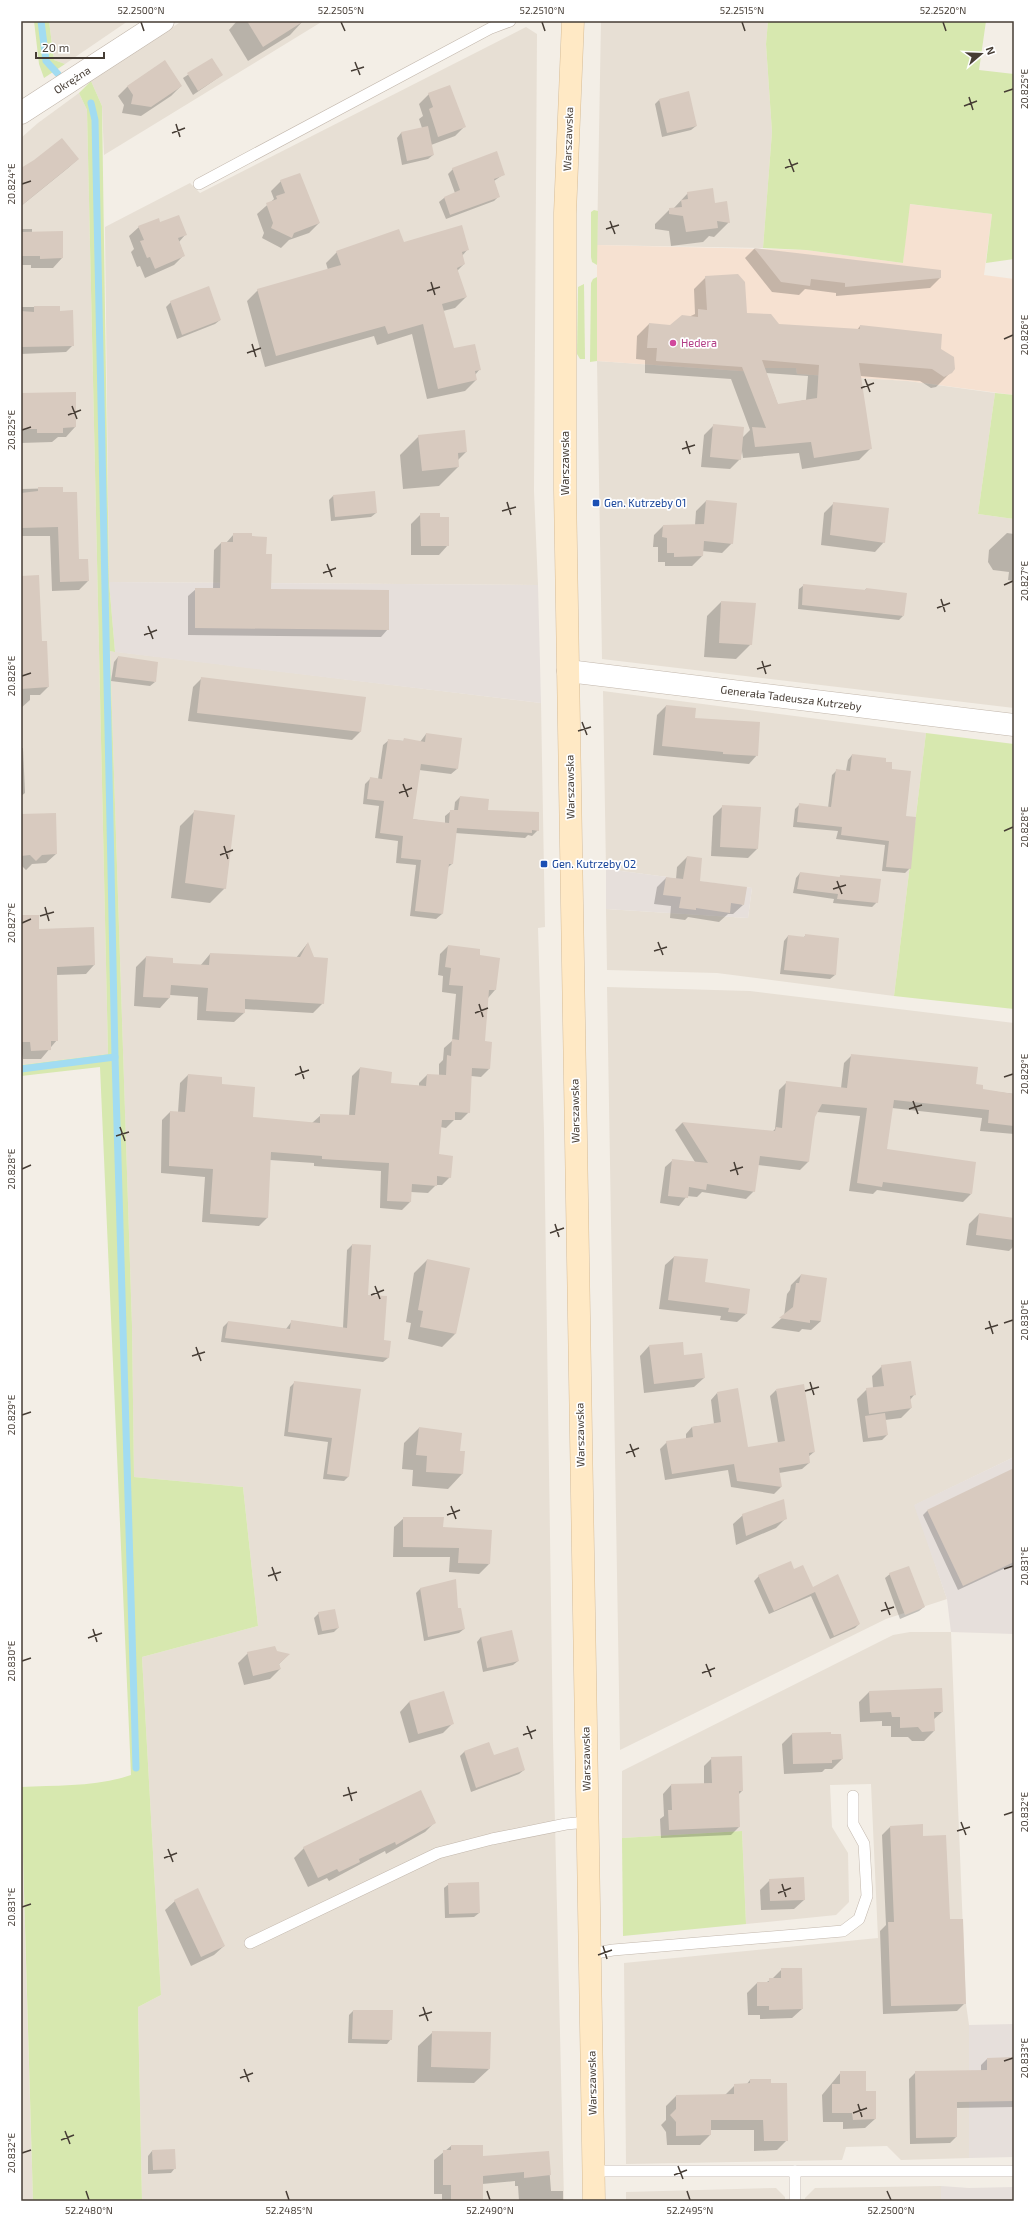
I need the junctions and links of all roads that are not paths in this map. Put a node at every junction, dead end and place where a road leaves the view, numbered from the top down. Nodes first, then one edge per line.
1 (163, 21) edge
2 (510, 21) edge
3 (573, 21) edge
4 (21, 113) edge
5 (199, 184) dead end
6 (568, 671) junction
7 (1014, 725) edge
8 (853, 1796) dead end
9 (587, 1822) junction
10 (250, 1943) dead end
11 (590, 1954) junction
12 (594, 2171) junction
13 (795, 2171) junction
14 (1014, 2171) edge
15 (594, 2201) edge
16 (795, 2201) edge

1 - 4 street, Okrężna
2 - 5 lane
3 - 6 main road, Warszawska
6 - 7 street, Generała Tadeusza Kutrzeby
6 - 9 main road, Warszawska
8 - 11 lane
9 - 10 lane
9 - 11 main road, Warszawska
11 - 12 main road, Warszawska
12 - 13 lane
12 - 15 main road, Warszawska
13 - 14 lane
13 - 16 lane

